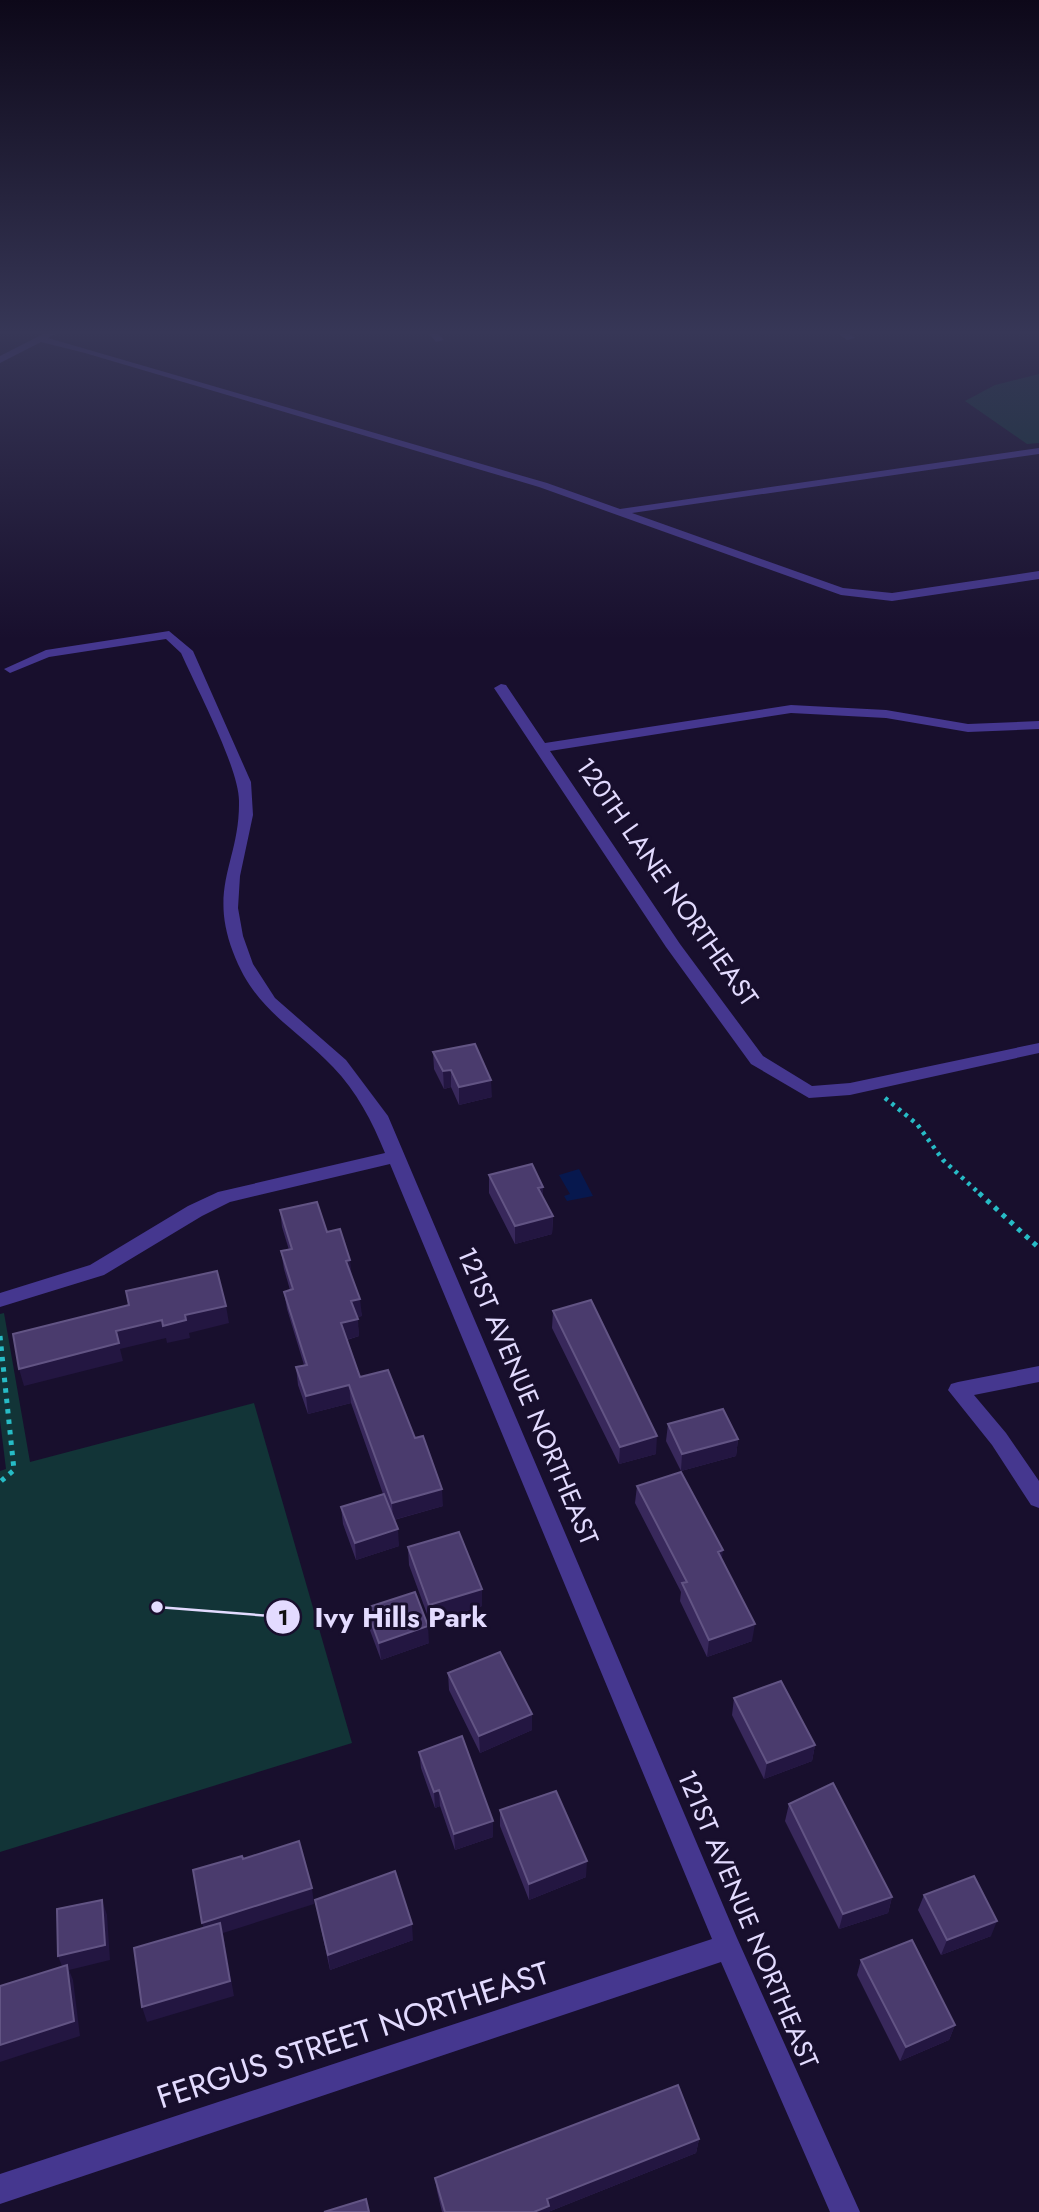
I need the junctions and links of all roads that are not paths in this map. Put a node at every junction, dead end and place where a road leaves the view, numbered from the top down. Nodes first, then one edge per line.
1 (366, 433) edge
2 (1039, 451) edge
3 (620, 512) junction
4 (1039, 575) edge
5 (10, 669) dead end
6 (500, 688) dead end
7 (1039, 726) edge
8 (541, 748) junction
9 (1039, 1048) edge
10 (397, 1156) junction
11 (0, 1300) edge
12 (1039, 1374) edge
13 (1039, 1499) edge
14 (728, 1947) junction
15 (0, 2189) edge
16 (845, 2212) edge

1 - 3 street
2 - 3 street
3 - 4 street
5 - 10 street, 121ST AVENUE NORTHEAST
6 - 8 street, 120TH LANE NORTHEAST
7 - 8 street
8 - 9 street, 120TH LANE NORTHEAST
10 - 11 street
10 - 14 street, 121ST AVENUE NORTHEAST
12 - 13 street
14 - 15 street, FERGUS STREET NORTHEAST
14 - 16 street, 121ST AVENUE NORTHEAST

